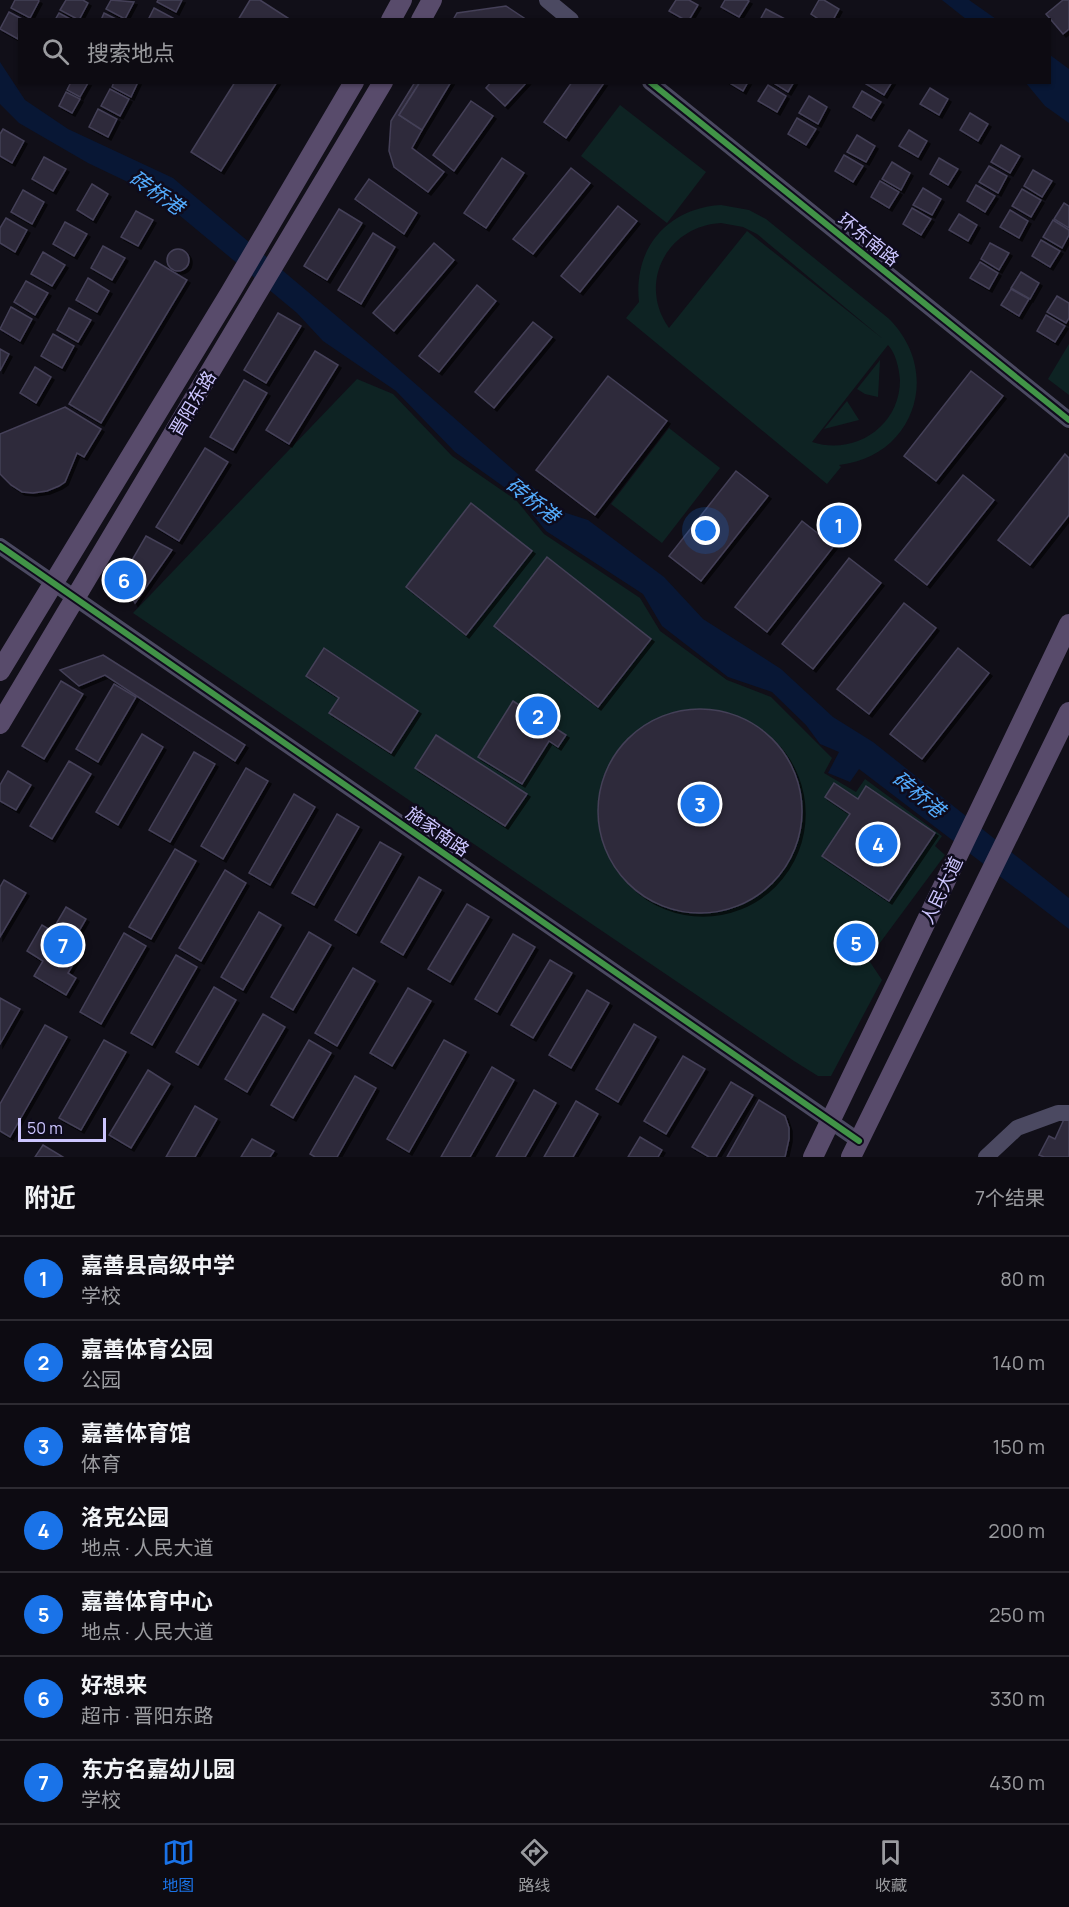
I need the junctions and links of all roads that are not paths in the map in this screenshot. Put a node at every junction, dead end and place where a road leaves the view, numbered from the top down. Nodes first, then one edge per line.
1 (402, 0) edge
2 (432, 0) edge
3 (547, 0) edge
4 (392, 18) edge
5 (422, 18) edge
6 (569, 18) edge
7 (353, 84) edge
8 (382, 84) edge
9 (652, 84) edge
10 (1069, 420) edge
11 (0, 546) edge
12 (55, 583) junction
13 (75, 598) junction
14 (1069, 624) edge
15 (0, 671) edge
16 (1069, 712) edge
17 (0, 724) edge
18 (1069, 1113) edge
19 (831, 1121) junction
20 (855, 1149) edge
21 (813, 1157) edge
22 (986, 1157) edge

1 - 4 main road
2 - 5 main road
3 - 6 street
7 - 12 main road, 晋阳东路
8 - 13 main road, 晋阳东路
9 - 10 street, 环东南路
11 - 12 street, 施家南路
12 - 13 street, 施家南路
12 - 15 main road, 晋阳东路
13 - 17 main road, 晋阳东路
13 - 19 street, 施家南路
14 - 19 main road, 人民大道
16 - 20 main road, 人民大道
18 - 22 street
19 - 20 street, 施家南路
19 - 21 main road, 人民大道

